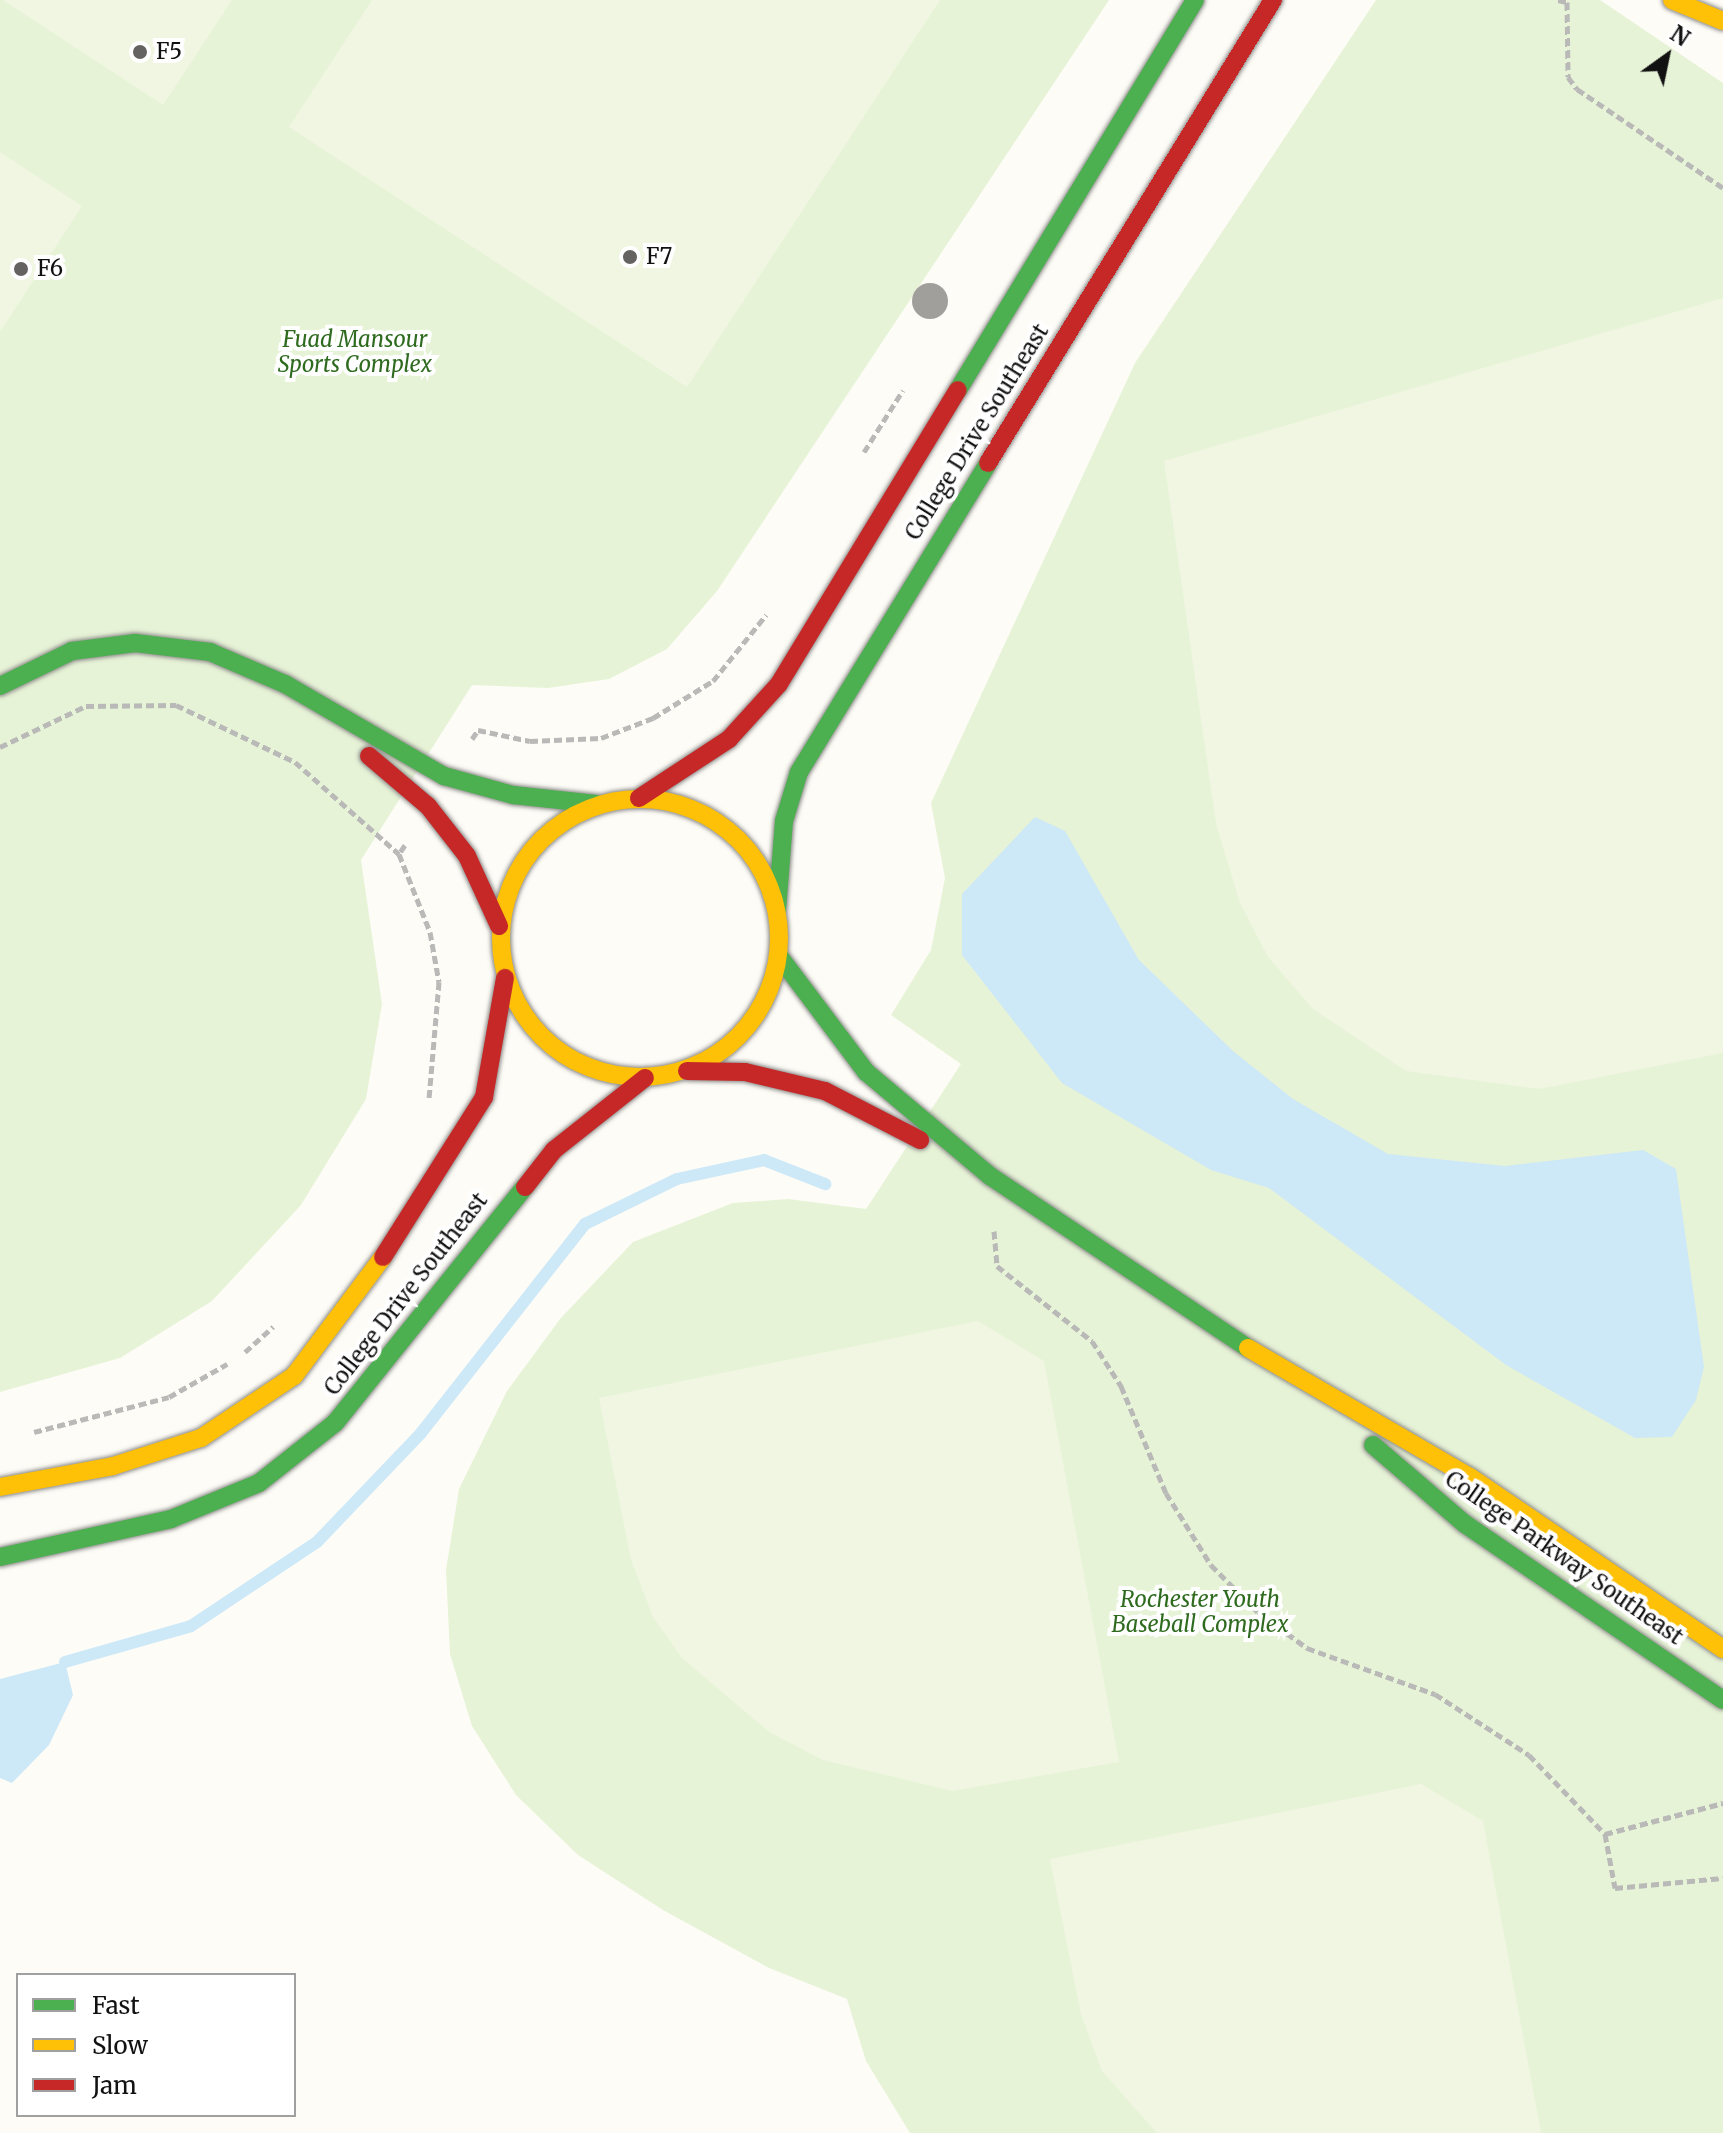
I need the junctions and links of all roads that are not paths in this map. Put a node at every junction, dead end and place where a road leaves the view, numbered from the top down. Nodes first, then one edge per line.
1 (1195, 0) edge
2 (1273, 0) edge
3 (1672, 0) edge
4 (1723, 21) edge
5 (285, 684) junction
6 (0, 686) edge
7 (639, 798) junction
8 (597, 804) junction
9 (777, 910) junction
10 (499, 926) junction
11 (779, 956) junction
12 (505, 978) junction
13 (685, 1071) junction
14 (645, 1078) junction
15 (990, 1176) junction
16 (1308, 1388) junction
17 (0, 1487) edge
18 (0, 1557) edge
19 (1723, 1649) edge
20 (1723, 1700) edge

1 - 7 street, College Drive Southeast
2 - 9 street, College Drive Southeast
3 - 4 street
5 - 6 street
5 - 8 street
5 - 10 street
7 - 8 street
7 - 9 street
8 - 10 street
9 - 11 street
10 - 12 street
11 - 13 street
11 - 15 street, College Parkway Southeast
12 - 14 street
12 - 17 street, College Drive Southeast
13 - 14 street
13 - 15 street, College Parkway Southeast
14 - 18 street, College Drive Southeast
15 - 16 street, College Parkway Southeast
16 - 19 street, College Parkway Southeast
16 - 20 street, College Parkway Southeast

